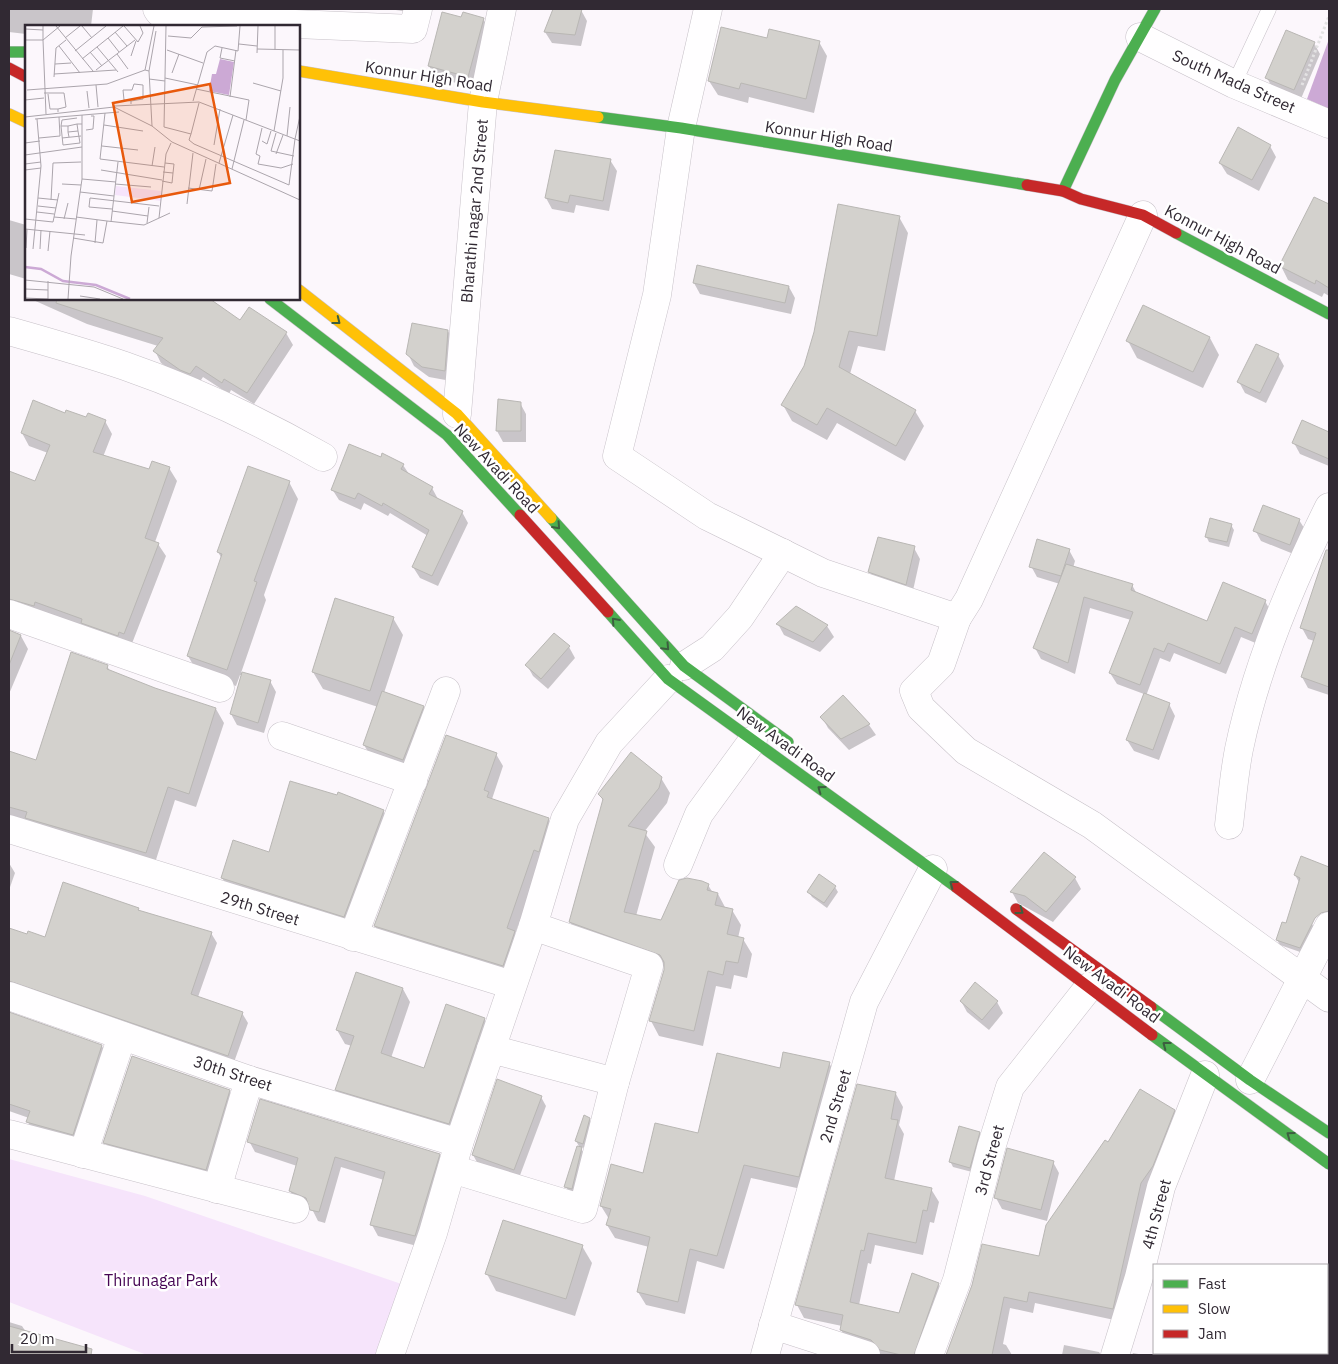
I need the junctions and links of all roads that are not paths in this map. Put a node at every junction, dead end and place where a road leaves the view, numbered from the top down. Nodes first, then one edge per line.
1 (157, 9) edge
2 (418, 9) edge
3 (502, 9) edge
4 (708, 9) edge
5 (1155, 9) edge
6 (1269, 9) edge
7 (249, 24) edge
8 (282, 25) edge
9 (300, 26) edge
10 (1140, 37) junction
11 (9, 52) edge
12 (25, 52) edge
13 (9, 68) edge
14 (300, 71) edge
15 (25, 76) edge
16 (1234, 84) junction
17 (483, 102) junction
18 (9, 114) edge
19 (25, 122) edge
20 (1329, 124) edge
21 (681, 128) junction
22 (1063, 191) junction
23 (1143, 215) junction
24 (300, 291) edge
25 (271, 300) edge
26 (1329, 314) edge
27 (9, 331) edge
28 (457, 414) junction
29 (323, 457) dead end
30 (1329, 507) edge
31 (783, 553) junction
32 (9, 614) edge
33 (957, 618) junction
34 (676, 673) junction
35 (220, 688) dead end
36 (446, 691) dead end
37 (282, 736) dead end
38 (753, 740) junction
39 (797, 748) dead end
40 (413, 781) junction
41 (1229, 825) dead end
42 (9, 829) edge
43 (678, 866) dead end
44 (933, 869) junction
45 (1006, 901) dead end
46 (533, 926) junction
47 (1329, 926) edge
48 (353, 937) junction
49 (1303, 980) junction
50 (512, 985) junction
51 (1089, 987) junction
52 (9, 996) edge
53 (1329, 998) edge
54 (122, 1036) junction
55 (491, 1049) junction
56 (1205, 1075) junction
57 (249, 1080) junction
58 (1250, 1080) junction
59 (615, 1082) junction
60 (1329, 1133) edge
61 (9, 1134) edge
62 (83, 1154) junction
63 (456, 1156) junction
64 (1329, 1164) edge
65 (217, 1189) junction
66 (295, 1209) dead end
67 (773, 1325) junction
68 (390, 1355) edge
69 (765, 1355) edge
70 (866, 1355) edge
71 (929, 1355) edge
72 (1115, 1355) edge

1 - 7 street
2 - 9 street
3 - 17 street, Bharathi nagar 2nd Street
4 - 21 street
5 - 10 main road
6 - 16 lane
7 - 8 street
10 - 16 street, South Mada Street
10 - 22 main road
11 - 12 main road
13 - 15 main road
14 - 17 main road, Konnur High Road
16 - 20 street, South Mada Street
17 - 21 main road, Konnur High Road
17 - 28 street, Bharathi nagar 2nd Street
18 - 19 main road
21 - 22 main road, Konnur High Road
21 - 31 street
22 - 23 main road, Konnur High Road
23 - 26 main road, Konnur High Road
23 - 33 street
24 -> 28 main road, New Avadi Road
34 -> 25 main road, New Avadi Road
27 - 29 street
28 -> 34 main road, New Avadi Road
30 - 41 street
31 - 33 street
31 - 34 street
32 - 35 street
33 - 49 street
34 - 38 main road, New Avadi Road
34 - 39 main road, New Avadi Road
34 - 46 street
36 - 40 street
37 - 40 street
38 - 43 street
44 -> 38 main road, New Avadi Road
40 - 48 street
42 - 48 street, 29th Street
51 -> 44 main road, New Avadi Road
44 - 67 street, 2nd Street
45 -> 58 main road, New Avadi Road
46 - 50 street
46 - 59 street
47 - 49 street
48 - 50 street, 29th Street
49 - 53 street
49 - 58 street
50 - 55 street
56 -> 51 main road, New Avadi Road
51 - 71 street, 3rd Street
52 - 54 street, 30th Street
54 - 57 street, 30th Street
54 - 62 street
55 - 59 street
55 - 63 street
64 -> 56 main road, New Avadi Road
56 - 72 street, 4th Street
57 - 63 street, 30th Street
57 - 65 street
58 - 60 main road, New Avadi Road
59 - 63 street, 30th Street
61 - 62 street
62 - 65 street
63 - 68 street
65 - 66 street
67 - 69 street, 2nd Street
67 - 70 street

